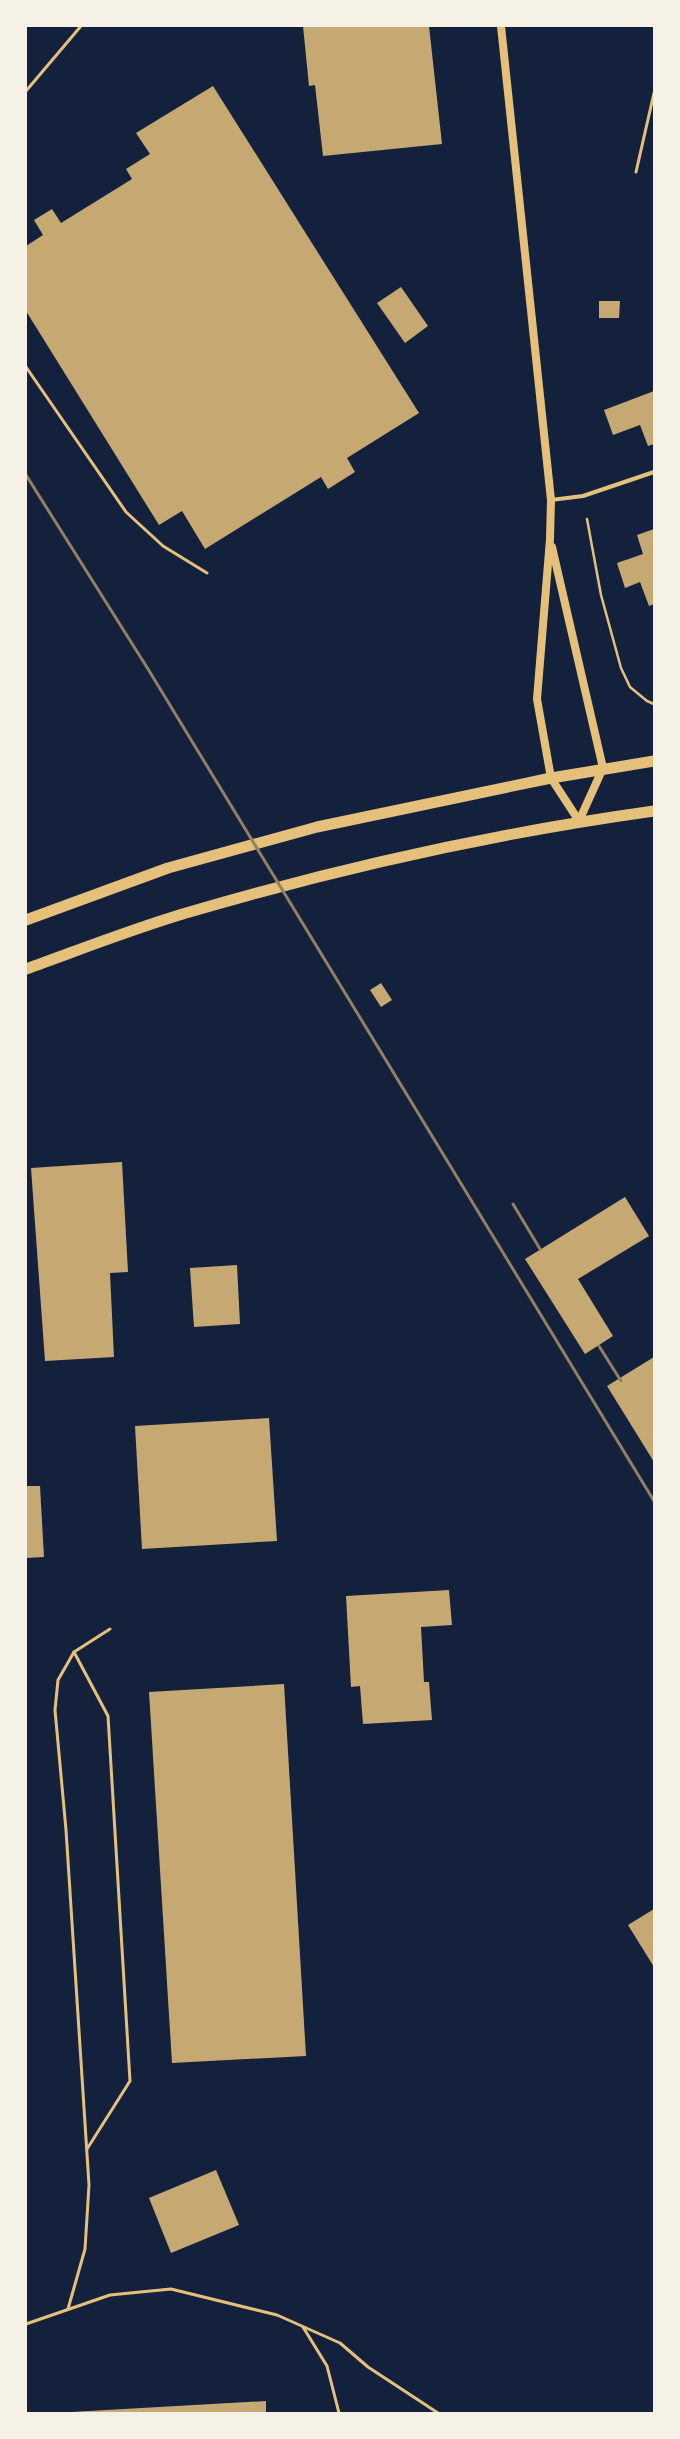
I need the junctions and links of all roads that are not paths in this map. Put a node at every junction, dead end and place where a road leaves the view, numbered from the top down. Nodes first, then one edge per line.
1 (81, 26) edge
2 (502, 26) edge
3 (26, 91) edge
4 (654, 93) edge
5 (653, 99) edge
6 (636, 172) dead end
7 (26, 367) edge
8 (654, 472) edge
9 (551, 500) junction
10 (550, 539) junction
11 (207, 573) dead end
12 (654, 761) edge
13 (603, 768) junction
14 (551, 778) junction
15 (654, 811) edge
16 (579, 822) junction
17 (26, 920) edge
18 (26, 969) edge
19 (110, 1629) dead end
20 (74, 1652) junction
21 (86, 2150) junction
22 (68, 2309) junction
23 (26, 2324) edge
24 (303, 2327) junction
25 (339, 2413) edge
26 (438, 2413) edge

1 - 3 lane
2 - 9 main road
4 - 5 lane
5 - 6 lane
7 - 11 lane
8 - 9 street
9 - 10 main road
10 - 13 main road
10 - 14 main road
12 - 13 highway
13 - 14 highway
13 - 16 main road
14 - 16 main road
14 - 17 highway
15 - 16 highway
16 - 18 highway
19 - 20 lane
20 - 21 lane
20 - 21 lane
21 - 22 lane
22 - 23 lane
22 - 24 lane
24 - 25 lane
24 - 26 lane

